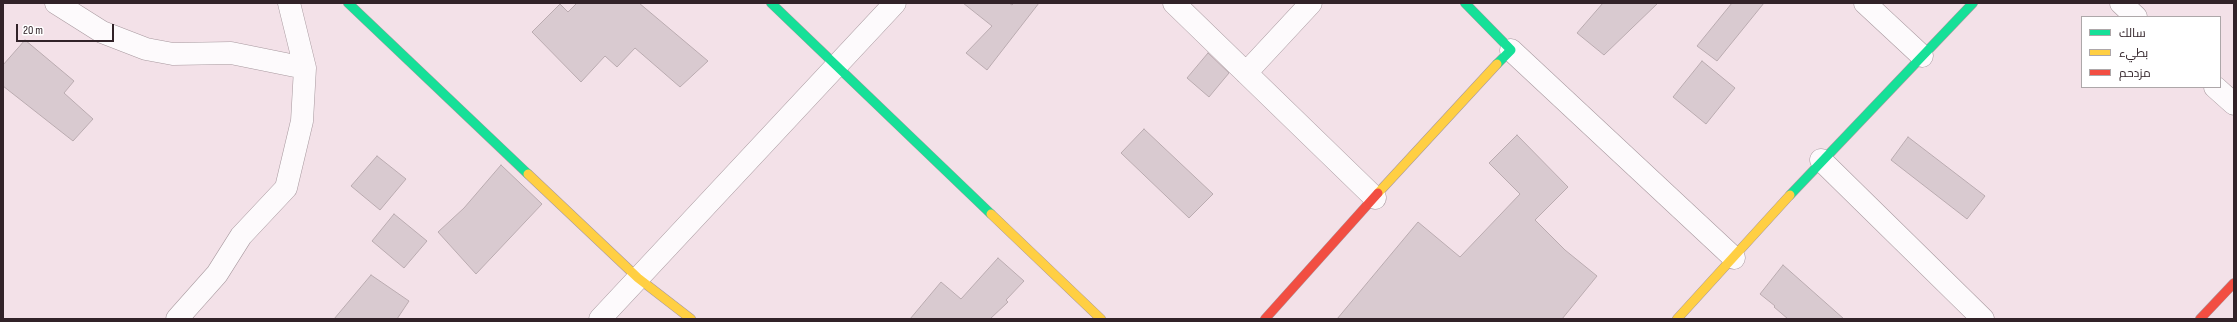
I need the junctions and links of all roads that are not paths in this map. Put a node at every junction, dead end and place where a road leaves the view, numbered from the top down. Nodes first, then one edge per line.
1 (56, 3) edge
2 (289, 3) edge
3 (348, 3) edge
4 (770, 3) edge
5 (895, 3) edge
6 (1174, 3) edge
7 (1311, 3) edge
8 (1464, 3) edge
9 (1865, 3) edge
10 (1973, 3) edge
11 (2121, 3) edge
12 (2135, 16) edge
13 (1511, 50) junction
14 (1922, 56) junction
15 (837, 65) junction
16 (305, 68) junction
17 (1246, 73) junction
18 (2216, 88) edge
19 (2234, 104) edge
20 (1821, 160) junction
21 (1375, 198) junction
22 (1734, 258) junction
23 (638, 278) junction
24 (2234, 283) edge
25 (177, 319) edge
26 (600, 319) edge
27 (691, 319) edge
28 (1101, 319) edge
29 (1265, 319) edge
30 (1677, 319) edge
31 (1983, 319) edge
32 (2200, 319) edge

1 - 16 street
2 - 16 street
3 - 23 street
4 - 15 street
5 - 15 street
6 - 17 street
7 - 17 street
8 - 13 street
9 - 14 street
10 - 14 street
11 - 12 street
13 - 21 street
13 - 22 street
14 - 20 street
15 - 23 street
15 - 28 street
16 - 25 street
17 - 21 street
18 - 19 street
20 - 22 street
20 - 31 street
21 - 29 street
22 - 30 street
23 - 26 street
23 - 27 street
24 - 32 street

